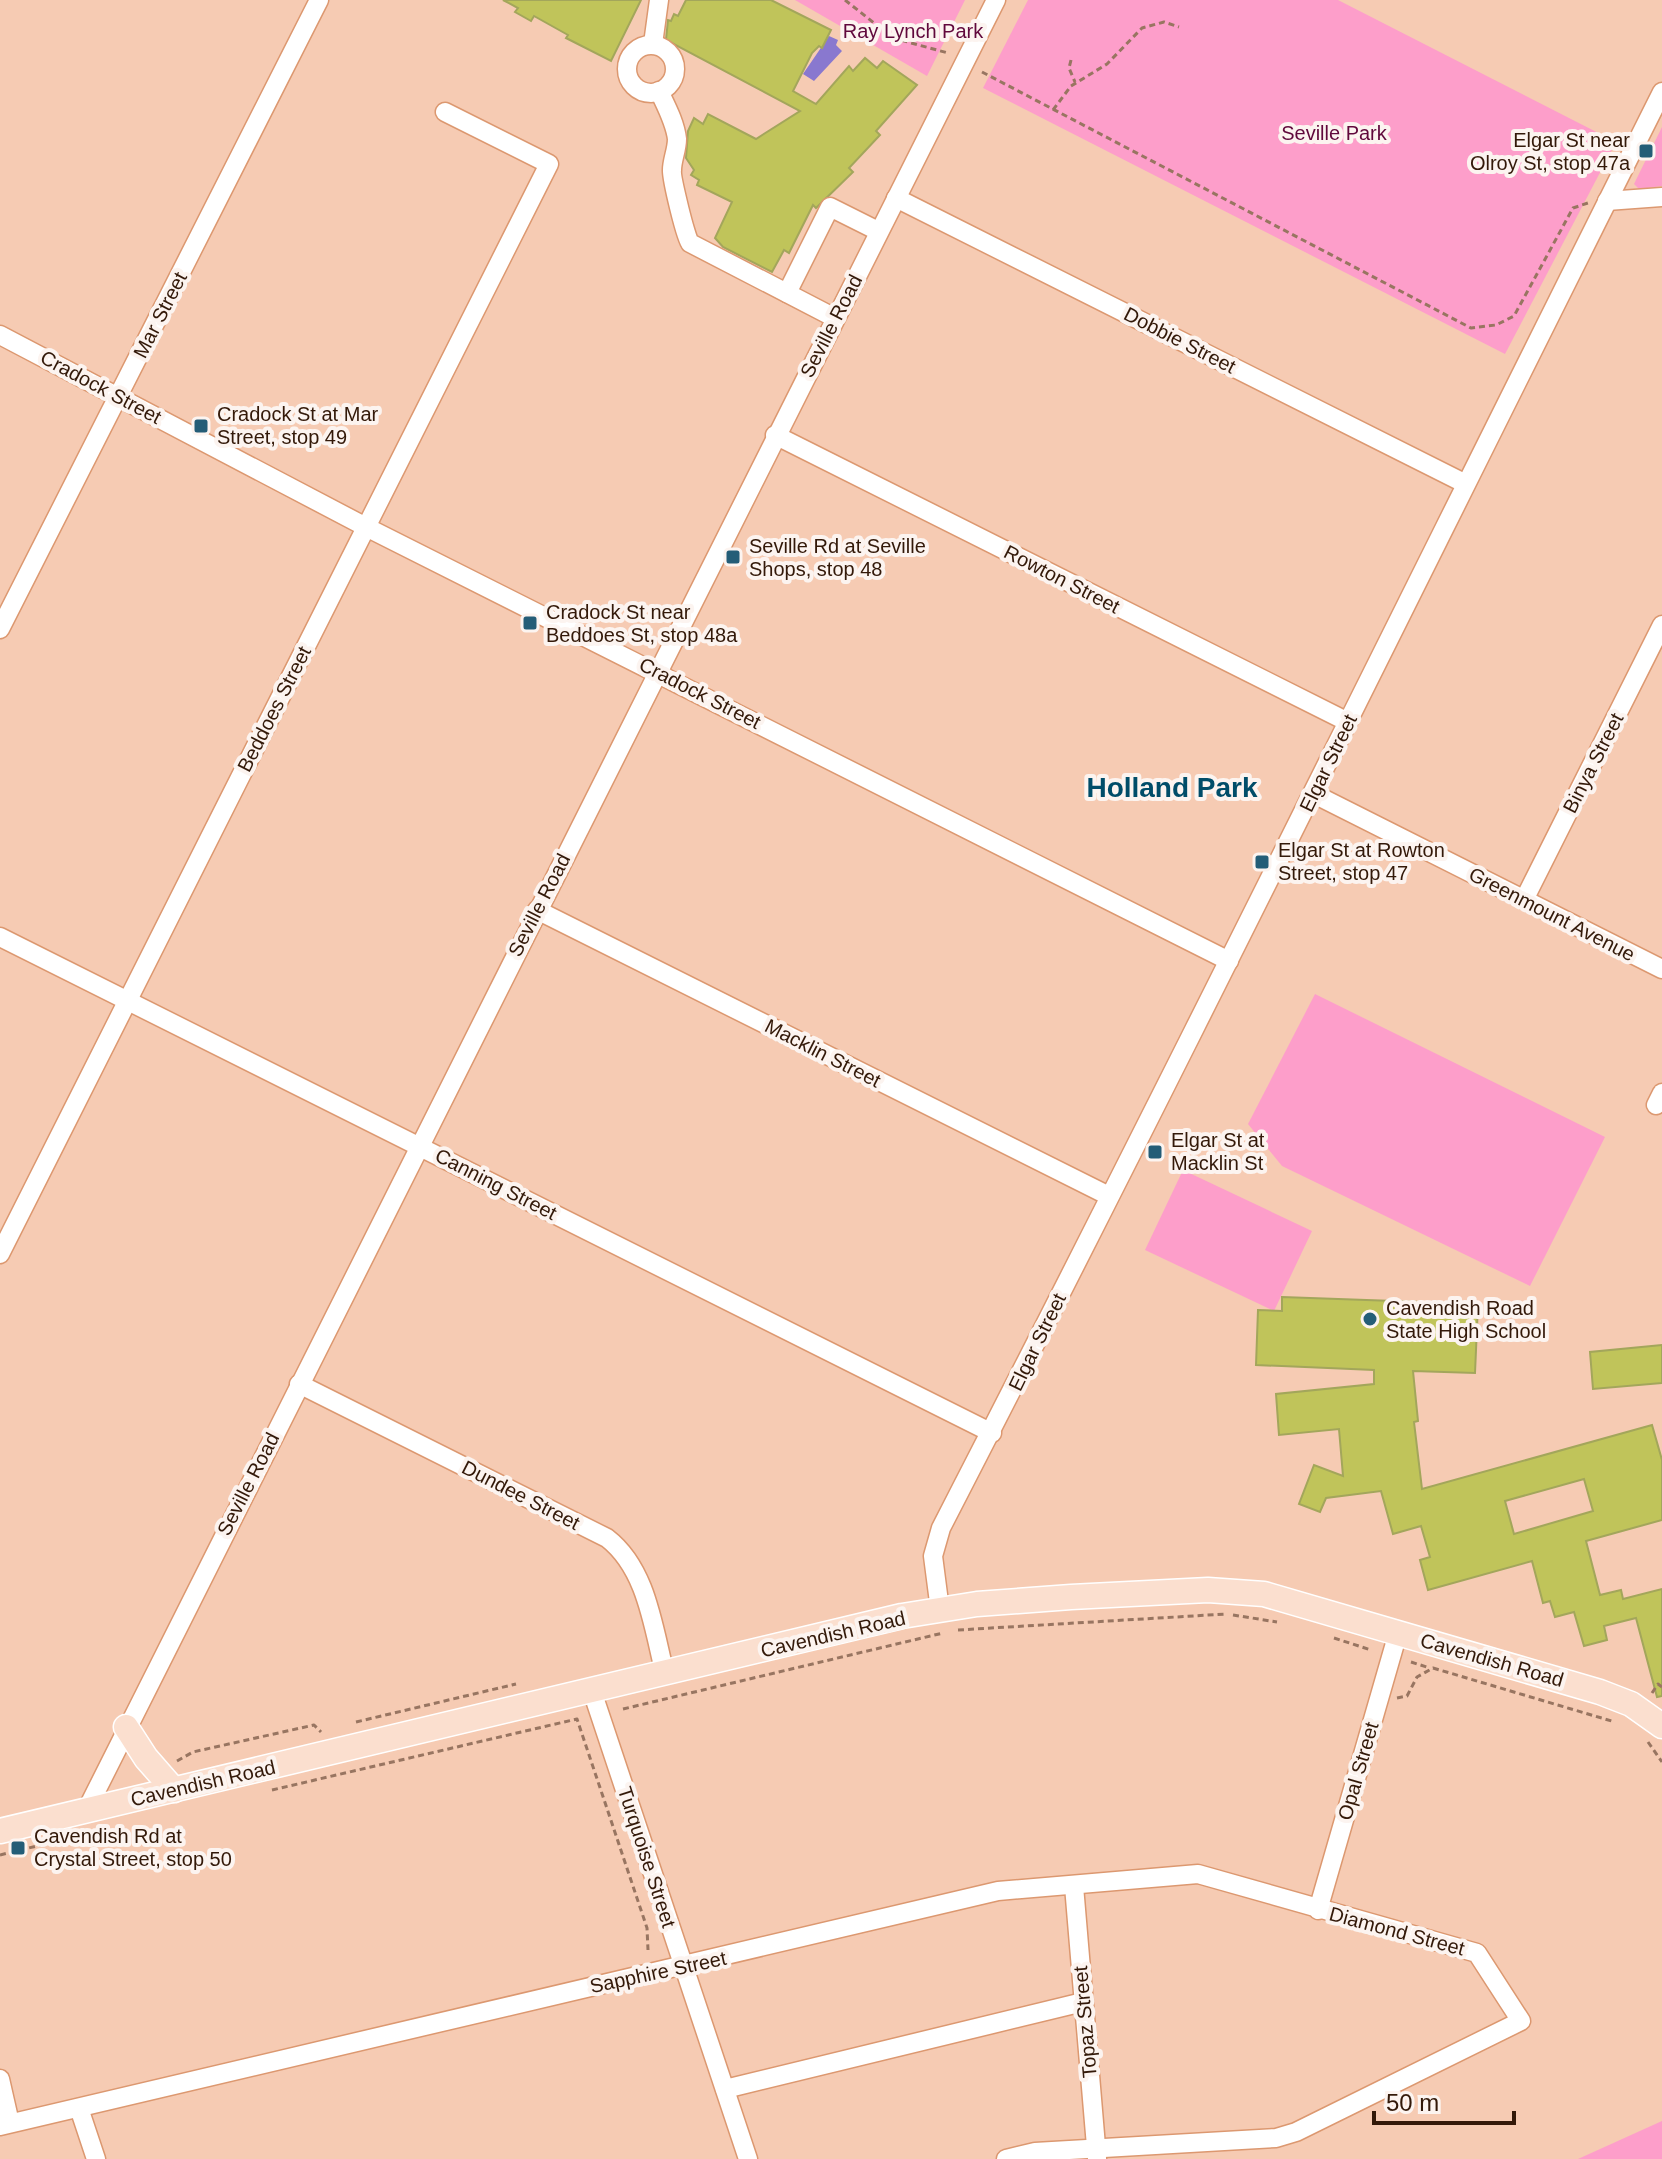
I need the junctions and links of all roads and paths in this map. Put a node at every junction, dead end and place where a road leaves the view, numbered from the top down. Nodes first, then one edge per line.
1 (319, 0) edge
2 (659, 0) edge
3 (845, 0) edge
4 (996, 0) edge
5 (1179, 27) dead end
6 (653, 44) junction
7 (965, 60) junction
8 (1071, 60) dead end
9 (1075, 82) junction
10 (659, 91) junction
11 (1662, 92) edge
12 (1053, 110) junction
13 (445, 112) dead end
14 (1662, 197) edge
15 (896, 198) junction
16 (1607, 201) junction
17 (878, 231) junction
18 (787, 293) junction
19 (835, 318) junction
20 (0, 335) edge
21 (120, 394) junction
22 (775, 435) junction
23 (1464, 483) junction
24 (366, 527) junction
25 (1662, 625) edge
26 (0, 629) edge
27 (658, 672) junction
28 (1348, 722) junction
29 (1314, 794) junction
30 (1524, 900) junction
31 (537, 910) junction
32 (0, 937) edge
33 (1229, 961) junction
34 (1662, 969) edge
35 (127, 1001) junction
36 (418, 1146) junction
37 (1109, 1196) junction
38 (0, 1254) edge
39 (299, 1384) junction
40 (992, 1433) junction
41 (940, 1610) junction
42 (1285, 1623) dead end
43 (1398, 1633) junction
44 (1328, 1637) dead end
45 (1371, 1650) dead end
46 (1411, 1662) dead end
47 (1433, 1668) junction
48 (665, 1674) junction
49 (527, 1682) dead end
50 (1662, 1687) edge
51 (592, 1691) junction
52 (1381, 1693) junction
53 (1652, 1693) dead end
54 (623, 1709) dead end
55 (1615, 1722) dead end
56 (351, 1724) dead end
57 (1662, 1726) edge
58 (126, 1727) junction
59 (321, 1732) dead end
60 (166, 1758) dead end
61 (174, 1790) junction
62 (270, 1790) dead end
63 (86, 1811) junction
64 (0, 1831) edge
65 (100, 1831) dead end
66 (0, 1855) edge
67 (1074, 1886) junction
68 (1318, 1910) junction
69 (648, 1950) dead end
70 (683, 1966) junction
71 (1083, 2002) junction
72 (0, 2079) edge
73 (725, 2089) junction
74 (79, 2108) junction
75 (5, 2125) edge
76 (1097, 2154) edge
77 (96, 2159) edge
78 (748, 2159) edge
79 (1006, 2159) edge

1 - 21 street, Mar Street
2 - 6 street
3 - 7 path
4 - 7 street, Seville Road
5 - 9 path
6 - 10 street
6 - 10 street
7 - 12 path
7 - 15 street, Seville Road
8 - 9 path
9 - 12 path
10 - 18 street
11 - 16 street, Elgar Street
12 - 16 path
13 - 24 street, Beddoes Street
14 - 16 street
15 - 17 street, Seville Road
15 - 23 street, Dobbie Street
16 - 23 street, Elgar Street
17 - 18 street
17 - 19 street, Seville Road
18 - 19 street
19 - 22 street, Seville Road
20 - 21 street, Cradock Street
21 - 24 street, Cradock Street
21 - 26 street, Mar Street
22 - 27 street, Seville Road
22 - 28 street, Rowton Street
23 - 28 street, Elgar Street
24 - 27 street, Cradock Street
24 - 35 street, Beddoes Street
25 - 30 street, Binya Street
27 - 31 street, Seville Road
27 - 33 street, Cradock Street
28 - 29 street, Elgar Street
29 - 30 street, Greenmount Avenue
29 - 33 street, Elgar Street
30 - 34 street, Greenmount Avenue
31 - 36 street, Seville Road
31 - 37 street, Macklin Street
32 - 35 street, Canning Street
33 - 37 street, Elgar Street
35 - 36 street, Canning Street
35 - 38 street, Beddoes Street
36 - 39 street, Seville Road
36 - 40 street, Canning Street
37 - 40 street, Elgar Street
39 - 48 street, Dundee Street
39 - 58 street, Seville Road
40 - 41 street, Elgar Street
41 - 43 main road, Cavendish Road
41 - 48 main road, Cavendish Road
42 - 54 path
43 - 52 street, Opal Street
43 - 57 main road, Cavendish Road
44 - 45 path
46 - 47 path
47 - 52 path
47 - 55 path
48 - 51 main road, Cavendish Road
49 - 56 path
50 - 53 path
51 - 61 main road, Cavendish Road
51 - 70 street, Turquoise Street
52 - 68 street, Opal Street
58 - 61 main road
58 - 63 street, Seville Road
59 - 60 path
61 - 63 main road, Cavendish Road
62 - 69 path
63 - 64 main road, Cavendish Road
65 - 66 path
67 - 68 street, Sapphire Street
67 - 70 street, Sapphire Street
67 - 71 street, Topaz Street
68 - 76 street, Diamond Street
70 - 73 street, Turquoise Street
70 - 74 street, Sapphire Street
71 - 73 street
71 - 76 street, Topaz Street
72 - 75 street
73 - 78 street, Turquoise Street
74 - 75 street, Sapphire Street
74 - 77 street
76 - 79 street, Diamond Street

